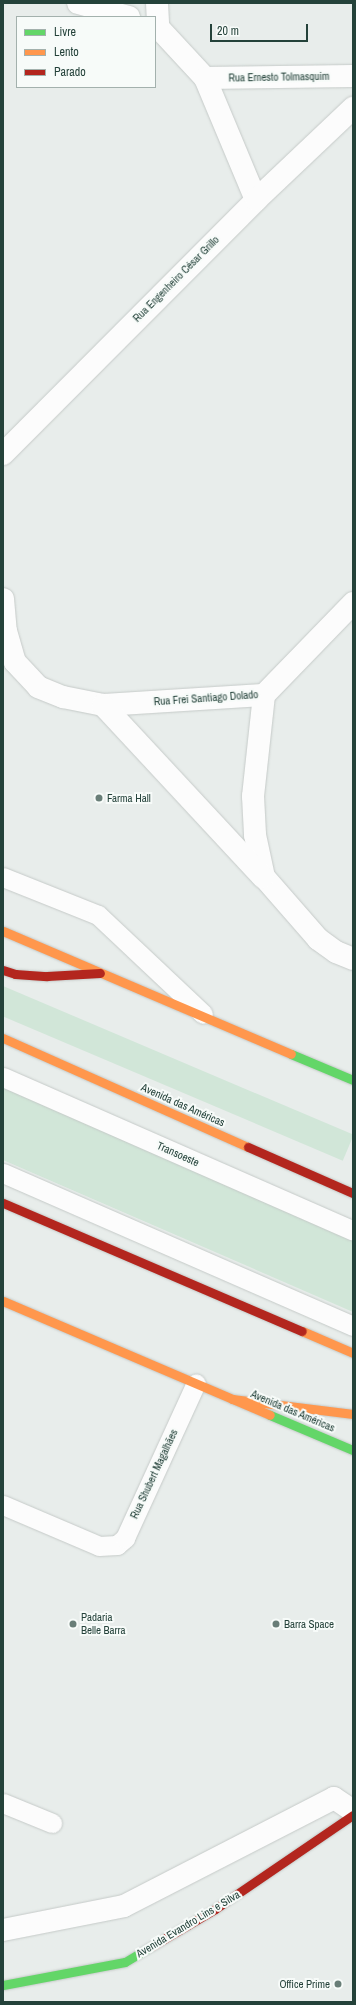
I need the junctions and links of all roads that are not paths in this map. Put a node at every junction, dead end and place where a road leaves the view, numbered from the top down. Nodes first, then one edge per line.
1 (78, 3) edge
2 (157, 3) edge
3 (125, 16) edge
4 (157, 25) edge
5 (353, 76) edge
6 (205, 78) junction
7 (353, 108) edge
8 (256, 200) junction
9 (3, 454) edge
10 (3, 599) edge
11 (353, 603) edge
12 (264, 695) junction
13 (104, 705) junction
14 (3, 877) edge
15 (264, 877) junction
16 (3, 930) edge
17 (353, 959) edge
18 (3, 970) edge
19 (100, 973) junction
20 (206, 1017) junction
21 (3, 1038) edge
22 (349, 1075) edge
23 (3, 1077) edge
24 (3, 1173) edge
25 (353, 1193) edge
26 (3, 1203) edge
27 (353, 1231) edge
28 (3, 1301) edge
29 (353, 1326) edge
30 (353, 1353) edge
31 (196, 1383) junction
32 (232, 1399) junction
33 (353, 1414) edge
34 (353, 1450) edge
35 (3, 1505) edge
36 (3, 1803) edge
37 (353, 1811) edge
38 (353, 1815) edge
39 (52, 1823) dead end
40 (3, 1930) edge
41 (3, 1985) edge

1 - 3 street
2 - 4 street
4 - 6 street
5 - 6 street, Rua Ernesto Tolmasquim
6 - 8 street
7 - 8 street, Rua Engenheiro César Grillo
8 - 9 street, Rua Engenheiro César Grillo
10 - 13 street, Rua Frei Santiago Dolado
11 - 12 street
12 - 13 street, Rua Frei Santiago Dolado
12 - 15 street, Rua Frei Santiago Dolado
13 - 15 street
14 - 20 lane
15 - 17 street, Rua Frei Santiago Dolado
16 - 19 main road
18 - 19 main road
19 - 20 main road
20 - 22 main road
21 - 25 main road, Avenida das Américas
23 - 27 lane, Transoeste
24 - 29 lane
26 - 30 main road
28 - 31 main road, Avenida das Américas
31 - 32 main road, Avenida das Américas
31 - 35 lane, Rua Shubert Magalhães
32 - 33 main road
32 - 34 main road, Avenida das Américas
36 - 39 lane
37 - 40 street
38 - 41 main road, Avenida Evandro Lins e Silva

